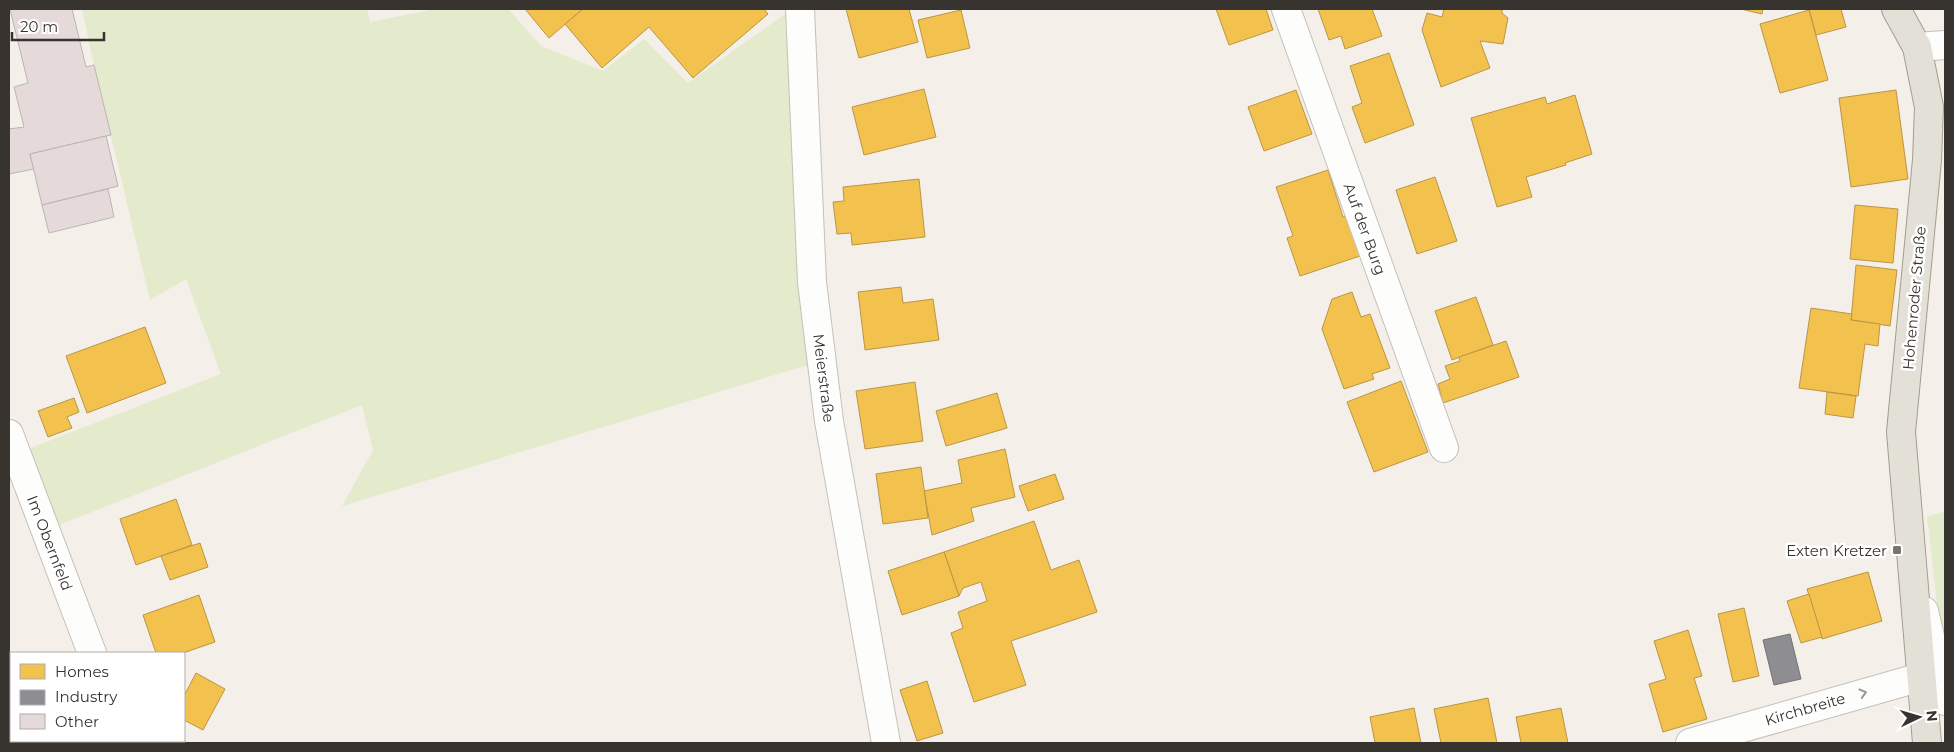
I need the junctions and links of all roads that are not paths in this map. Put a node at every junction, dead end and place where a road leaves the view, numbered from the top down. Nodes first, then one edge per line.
1 (800, 9) edge
2 (1286, 9) edge
3 (1896, 9) edge
4 (1945, 45) edge
5 (1917, 47) junction
6 (9, 434) edge
7 (1444, 448) dead end
8 (1910, 549) junction
9 (92, 652) edge
10 (1921, 677) junction
11 (1945, 701) edge
12 (1731, 737) edge
13 (886, 743) edge
14 (1690, 743) edge
15 (1927, 743) edge

1 - 13 street, Meierstraße
2 - 7 street, Auf der Burg
3 - 5 main road, Hohenroder Straße
4 - 5 street
5 - 8 main road, Hohenroder Straße
6 - 9 street, Im Obernfeld
8 - 10 main road, Hohenroder Straße
8 - 11 street, Hohenroder Straße
12 -> 10 street, Kirchbreite
10 - 15 main road, Hohenroder Straße
12 - 14 street, Kirchbreite

